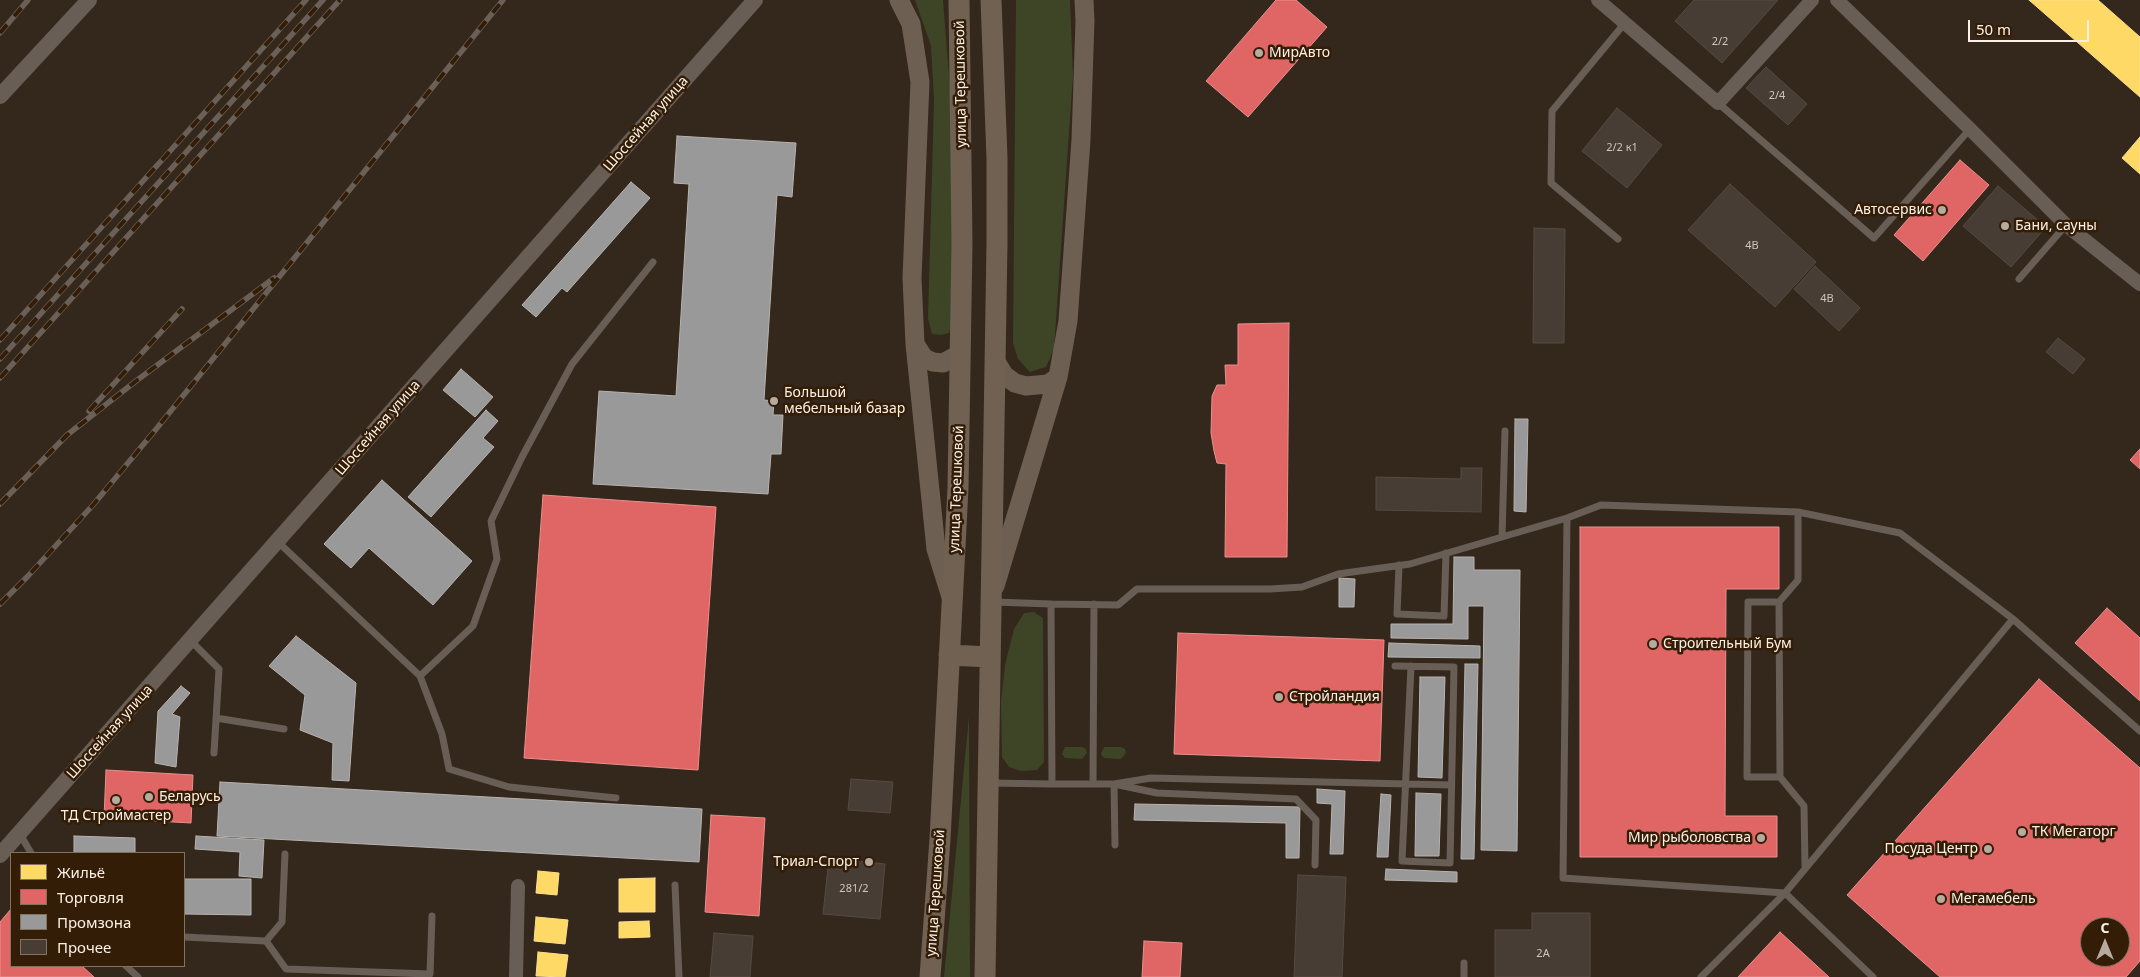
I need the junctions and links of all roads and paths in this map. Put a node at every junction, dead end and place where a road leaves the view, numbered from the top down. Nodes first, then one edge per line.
1 (89, 0) edge
2 (755, 0) edge
3 (899, 0) edge
4 (959, 0) edge
5 (991, 0) edge
6 (1084, 0) edge
7 (1598, 0) edge
8 (1812, 0) edge
9 (1837, 0) edge
10 (1624, 24) junction
11 (0, 96) edge
12 (1718, 103) junction
13 (1970, 129) junction
14 (2066, 225) junction
15 (1618, 239) dead end
16 (653, 262) dead end
17 (2019, 279) dead end
18 (2140, 284) edge
19 (915, 344) junction
20 (960, 354) junction
21 (995, 360) junction
22 (1058, 377) junction
23 (1506, 431) dead end
24 (1798, 512) junction
25 (1567, 518) junction
26 (1502, 537) junction
27 (278, 542) junction
28 (1446, 553) junction
29 (1399, 565) junction
30 (952, 602) junction
31 (991, 602) junction
32 (1779, 602) junction
33 (1051, 604) junction
34 (1094, 604) junction
35 (2013, 619) junction
36 (191, 641) junction
37 (949, 656) junction
38 (990, 656) junction
39 (1395, 666) dead end
40 (1412, 666) junction
41 (420, 676) junction
42 (216, 718) junction
43 (284, 729) dead end
44 (2140, 731) edge
45 (214, 753) dead end
46 (1780, 777) junction
47 (987, 783) junction
48 (1406, 783) junction
49 (1052, 784) junction
50 (1094, 784) junction
51 (1114, 784) junction
52 (1451, 786) junction
53 (616, 798) dead end
54 (20, 834) junction
55 (1115, 844) dead end
56 (30, 852) edge
57 (285, 854) dead end
58 (0, 855) edge
59 (1315, 865) dead end
60 (1805, 866) junction
61 (675, 884) dead end
62 (518, 886) dead end
63 (1785, 893) junction
64 (432, 916) dead end
65 (185, 938) edge
66 (266, 941) junction
67 (1464, 963) dead end
68 (127, 967) edge
69 (314, 974) edge
70 (138, 977) edge
71 (516, 977) edge
72 (679, 977) edge
73 (930, 977) edge
74 (985, 977) edge
75 (1464, 977) edge
76 (1701, 977) edge
77 (1873, 977) edge

1 - 11 street
2 - 27 street, Шоссейная улица
3 - 19 main road
4 - 20 main road, улица Терешковой
5 - 21 main road
6 - 22 main road
7 - 10 street
8 - 12 street
9 - 13 street
10 - 12 street
10 - 15 lane
12 - 13 lane
13 - 14 street
14 - 17 lane
14 - 18 street
16 - 41 lane
19 - 20 main road
19 - 30 main road
20 - 30 main road, улица Терешковой
21 - 22 main road
21 - 31 main road
22 - 31 main road
23 - 26 lane
24 - 25 lane
24 - 32 lane
24 - 35 lane
25 - 26 lane
25 - 63 lane
26 - 28 lane
27 - 36 street, Шоссейная улица
27 - 41 lane
28 - 29 lane
28 - 29 lane
29 - 34 lane
30 - 37 main road, улица Терешковой
31 - 33 lane
31 - 38 main road
32 - 46 lane
32 - 46 lane
33 - 34 lane
33 - 49 lane
34 - 50 lane
35 - 44 lane
35 - 60 lane
36 - 42 lane
36 - 54 street, Шоссейная улица
37 - 38 main road
37 - 73 main road, улица Терешковой
38 - 47 main road
39 - 40 lane
40 - 48 lane
40 - 52 lane
41 - 53 lane
42 - 43 lane
42 - 45 lane
46 - 60 lane
47 - 49 lane
47 - 74 main road
48 - 51 lane
48 - 52 lane
48 - 52 lane
49 - 50 lane
50 - 51 lane
51 - 55 lane
51 - 59 lane
54 - 56 lane
54 - 58 street, Шоссейная улица
57 - 66 lane
60 - 63 lane
61 - 72 lane
62 - 71 street
63 - 76 lane
63 - 77 lane
64 - 69 lane
65 - 66 lane
66 - 69 lane
67 - 75 lane
68 - 70 lane

